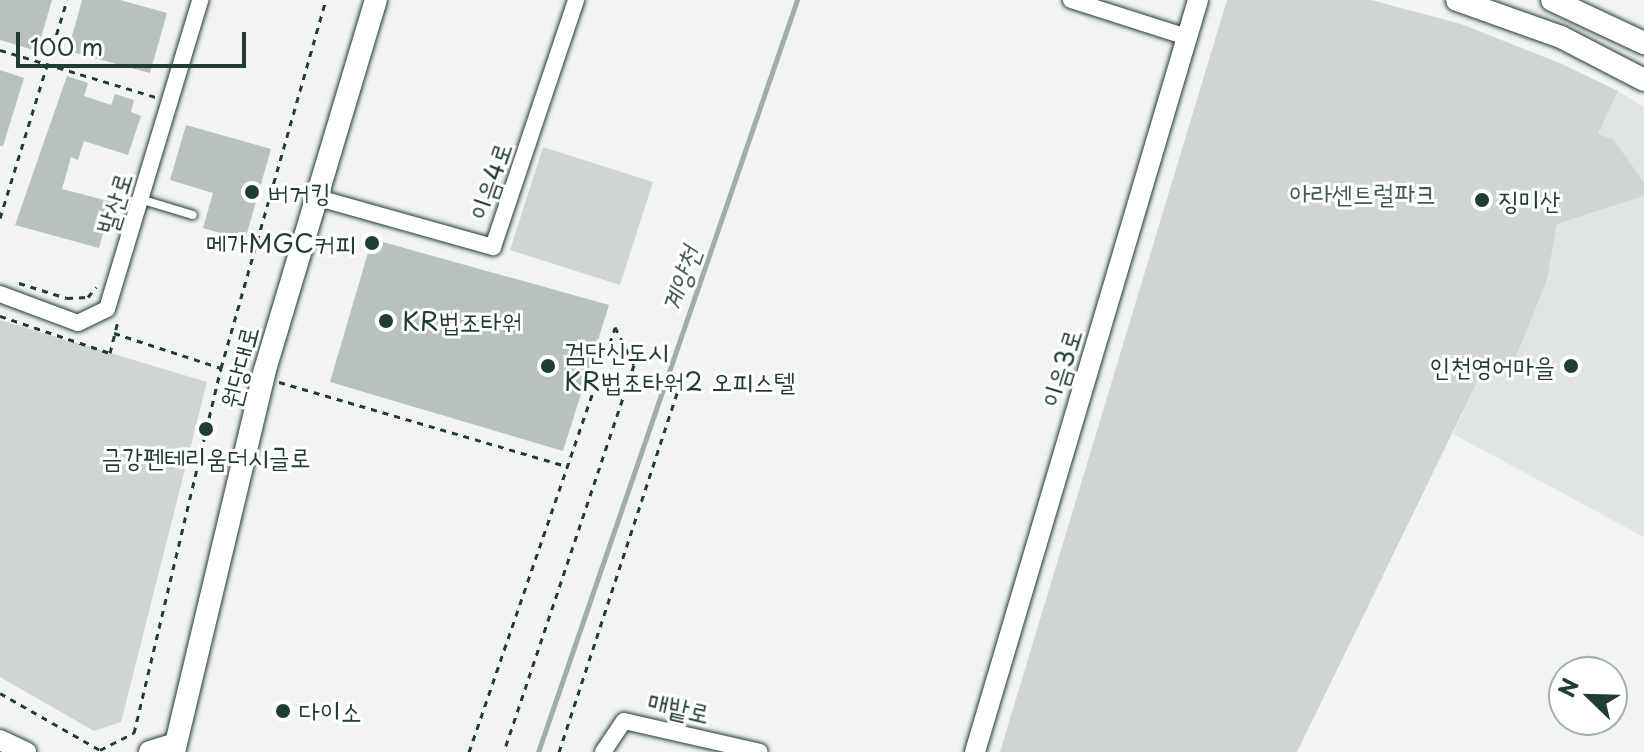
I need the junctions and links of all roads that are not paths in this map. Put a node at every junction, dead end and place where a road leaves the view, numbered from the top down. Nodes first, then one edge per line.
1 (200, 0) edge
2 (376, 0) edge
3 (576, 0) edge
4 (1071, 0) edge
5 (1198, 0) edge
6 (1457, 0) edge
7 (1552, 0) edge
8 (1187, 37) junction
9 (1644, 43) edge
10 (1644, 80) edge
11 (315, 197) junction
12 (140, 199) junction
13 (193, 215) dead end
14 (0, 294) edge
15 (0, 740) edge
16 (175, 748) edge
17 (26, 752) edge
18 (150, 752) edge
19 (603, 752) edge
20 (760, 752) edge
21 (975, 752) edge

1 - 12 street, 발산로
2 - 11 main road, 원당대로
3 - 11 street, 이음4로
4 - 8 street
5 - 8 street, 이음3로
6 - 10 main road
7 - 9 main road
8 - 21 street, 이음3로
11 - 16 main road, 원당대로
12 - 13 lane
12 - 14 street, 발산로
15 - 17 street
16 - 18 main road
19 - 20 street, 매밭로

